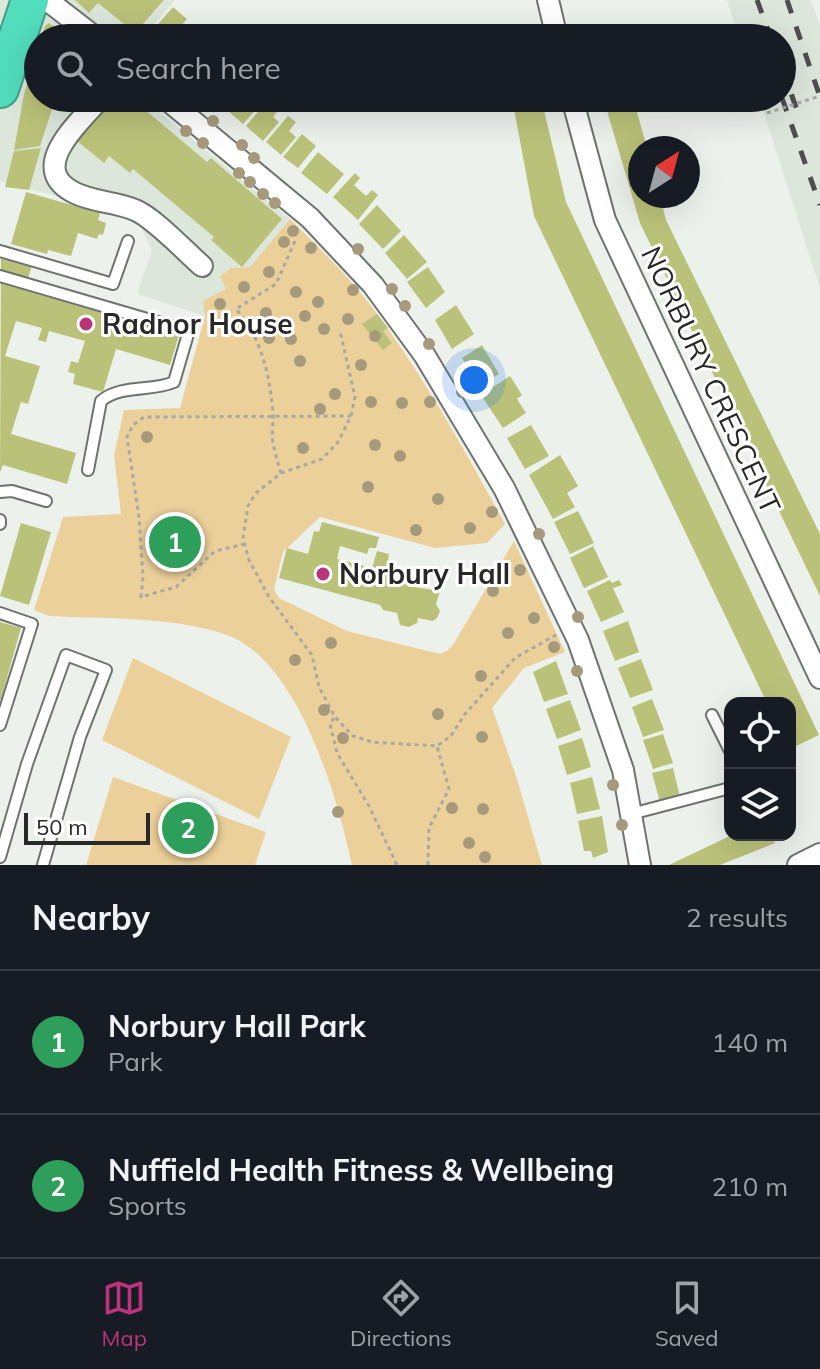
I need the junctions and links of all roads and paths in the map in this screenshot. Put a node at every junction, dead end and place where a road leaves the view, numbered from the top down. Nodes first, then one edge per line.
1 (30, 0) edge
2 (47, 0) edge
3 (548, 0) edge
4 (78, 24) edge
5 (553, 24) edge
6 (0, 89) edge
7 (820, 96) edge
8 (796, 104) edge
9 (88, 112) edge
10 (182, 112) edge
11 (576, 112) edge
12 (128, 241) dead end
13 (295, 241) dead end
14 (0, 251) edge
15 (202, 266) dead end
16 (0, 276) edge
17 (340, 331) dead end
18 (273, 414) junction
19 (351, 416) junction
20 (88, 470) dead end
21 (281, 473) junction
22 (0, 492) edge
23 (46, 501) dead end
24 (245, 544) junction
25 (0, 613) edge
26 (561, 633) dead end
27 (820, 677) edge
28 (712, 715) dead end
29 (335, 717) junction
30 (0, 725) edge
31 (724, 739) edge
32 (437, 746) junction
33 (724, 790) edge
34 (631, 814) junction
35 (820, 854) edge
36 (0, 857) edge
37 (43, 865) edge
38 (397, 865) edge
39 (428, 865) edge
40 (640, 865) edge
41 (798, 865) edge

1 - 6 highway
2 - 4 street
3 - 5 street
7 - 8 path, bridge
9 - 15 street
10 - 34 street
11 - 27 street, NORBURY CRESCENT
12 - 14 lane
13 - 18 path
16 - 20 lane
17 - 19 path
18 - 19 path
18 - 21 path
18 - 24 path
19 - 21 path
21 - 24 path
22 - 23 lane
24 - 29 path
25 - 30 lane
26 - 32 path
28 - 31 lane
29 - 32 path
29 - 38 path
32 - 39 path
33 - 34 lane
34 - 40 street
35 - 41 street
36 - 37 lane

